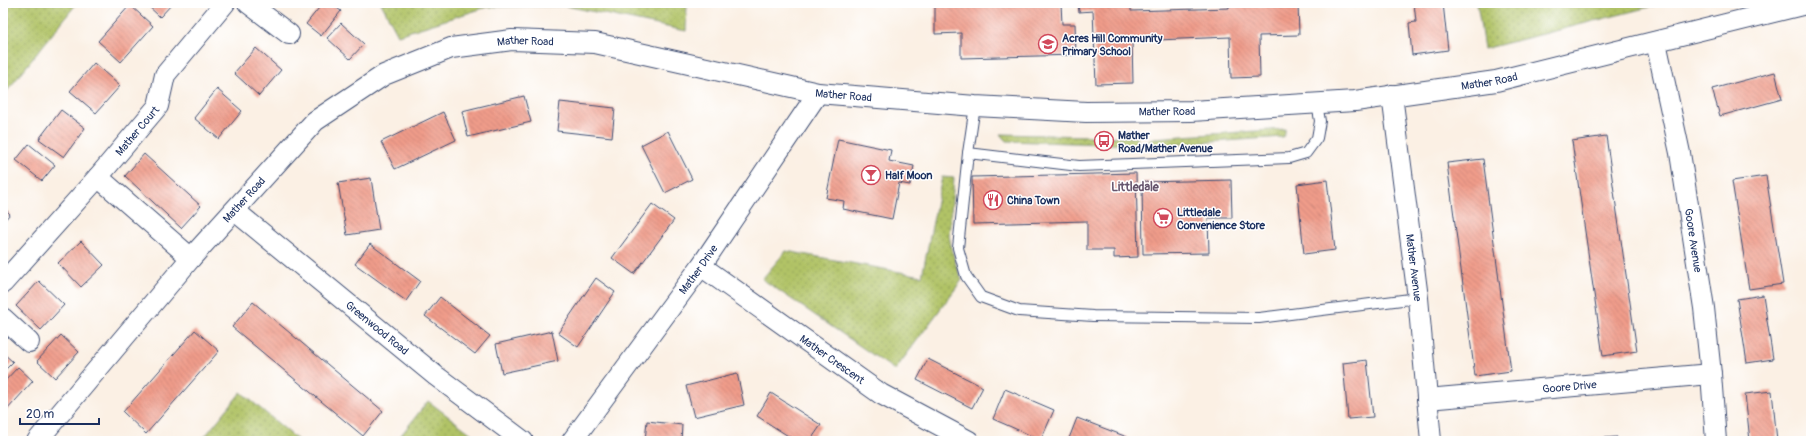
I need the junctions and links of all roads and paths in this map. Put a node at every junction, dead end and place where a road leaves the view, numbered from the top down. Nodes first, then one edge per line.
1 (225, 3) edge
2 (248, 3) edge
3 (1810, 3) edge
4 (289, 34) dead end
5 (1656, 42) junction
6 (818, 93) junction
7 (1392, 95) junction
8 (1317, 104) junction
9 (975, 106) junction
10 (968, 153) junction
11 (98, 177) junction
12 (235, 210) junction
13 (191, 258) junction
14 (701, 266) junction
15 (3, 283) edge
16 (1418, 298) junction
17 (3, 318) edge
18 (29, 342) dead end
19 (1712, 374) junction
20 (1427, 399) junction
21 (37, 441) edge
22 (523, 441) edge
23 (572, 441) edge
24 (969, 441) edge
25 (1431, 441) edge
26 (1716, 441) edge

1 - 11 street, Mather Court
2 - 4 street
3 - 5 street, Mather Road
5 - 7 street, Mather Road
5 - 19 street, Goore Avenue
6 - 9 street, Mather Road
6 - 12 street, Mather Road
6 - 14 street, Mather Drive
7 - 8 street, Mather Road
7 - 16 street, Mather Avenue
8 - 9 street, Mather Road
8 - 10 lane
9 - 10 lane
10 - 16 lane
11 - 13 street
11 - 15 street, Mather Court
12 - 13 street, Mather Road
12 - 22 street, Greenwood Road
13 - 21 street, Mather Road
14 - 23 street, Mather Drive
14 - 24 street, Mather Crescent
16 - 20 street, Mather Avenue
17 - 18 street
19 - 20 street, Goore Drive
19 - 26 street, Goore Avenue
20 - 25 street, Mather Avenue

